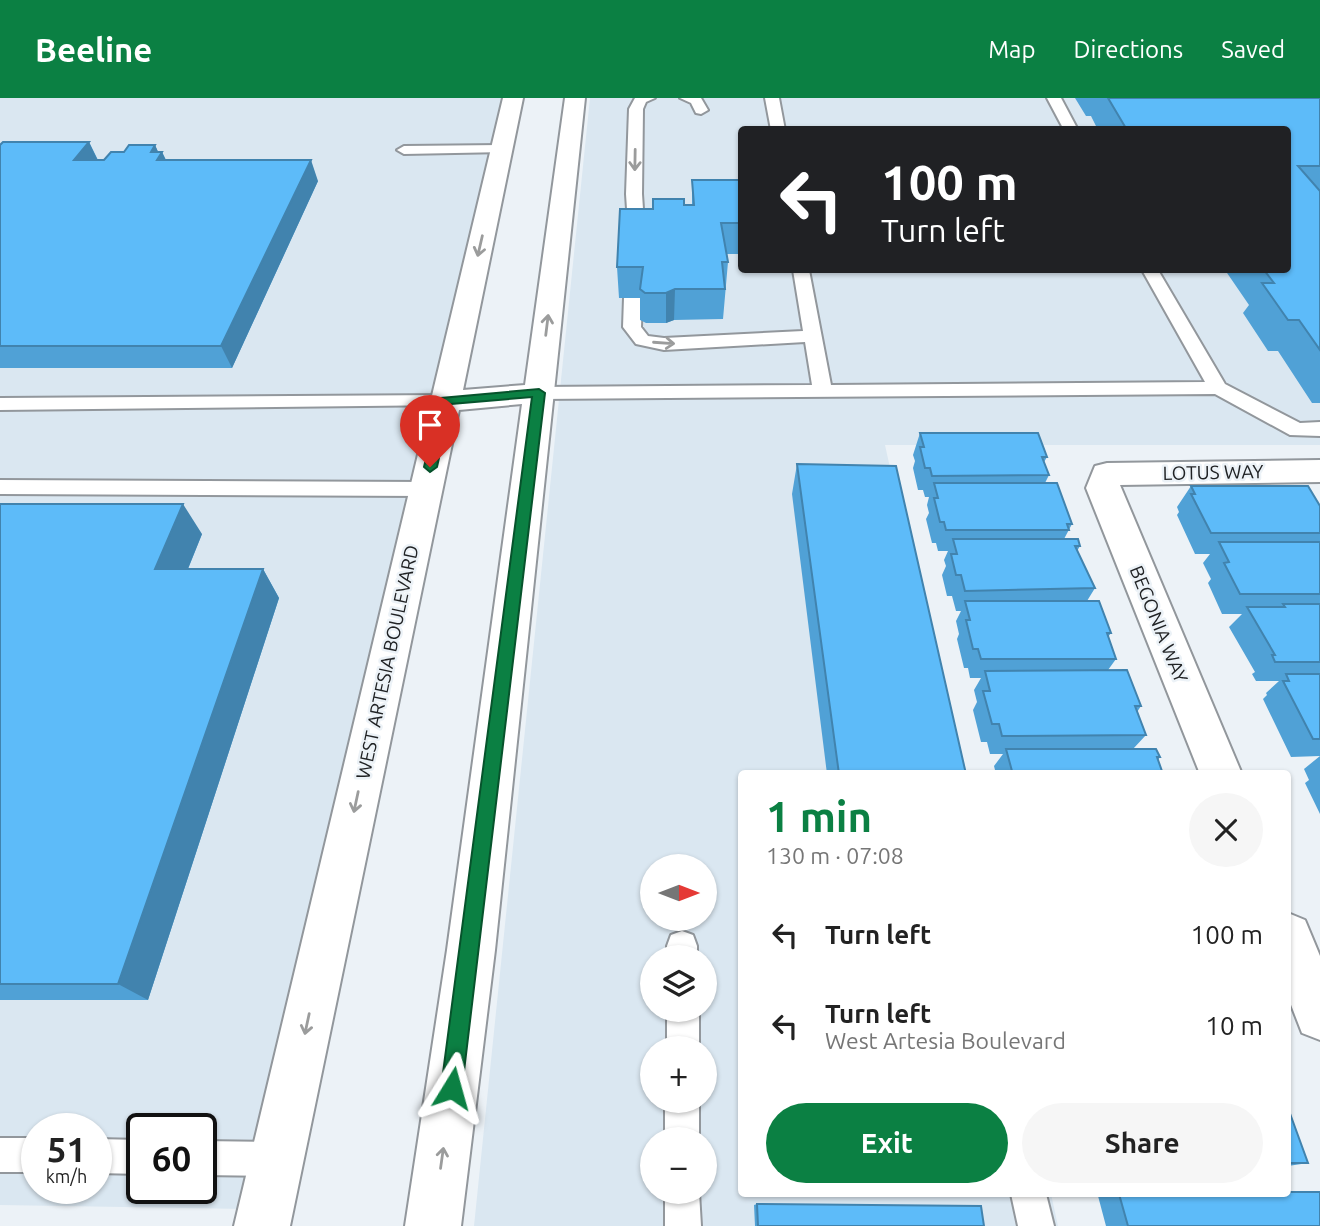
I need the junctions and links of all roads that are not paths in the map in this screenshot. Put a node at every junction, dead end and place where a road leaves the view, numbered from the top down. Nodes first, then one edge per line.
1 (513, 98) edge
2 (575, 98) edge
3 (648, 98) edge
4 (687, 98) edge
5 (772, 98) edge
6 (1054, 98) edge
7 (701, 110) dead end
8 (777, 126) edge
9 (1069, 126) edge
10 (502, 149) junction
11 (404, 150) dead end
12 (637, 239) edge
13 (802, 273) edge
14 (1152, 273) edge
15 (633, 298) edge
16 (812, 336) junction
17 (1218, 388) junction
18 (823, 392) junction
19 (539, 393) junction
20 (445, 401) junction
21 (0, 404) edge
22 (1320, 429) edge
23 (1320, 471) edge
24 (1107, 474) joint
25 (0, 487) edge
26 (426, 489) junction
27 (1219, 770) edge
28 (1291, 944) edge
29 (1320, 1015) edge
30 (0, 1155) edge
31 (21, 1156) edge
32 (217, 1158) edge
33 (277, 1159) junction
34 (1030, 1197) edge
35 (682, 1204) edge
36 (262, 1226) edge
37 (433, 1226) edge
38 (683, 1226) edge
39 (1036, 1226) edge

1 - 10 main road, WEST ARTESIA BOULEVARD
19 -> 2 main road
3 -> 12 lane
4 - 7 lane
5 - 8 lane
6 - 9 lane
10 - 11 lane
10 -> 20 main road, WEST ARTESIA BOULEVARD
13 - 16 lane
14 - 17 lane
15 -> 16 lane
16 - 18 lane
17 - 18 lane
17 - 22 lane
18 - 19 lane
19 - 20 main road
37 -> 19 main road
20 - 21 lane
20 - 26 main road, WEST ARTESIA BOULEVARD
23 - 24 main road, LOTUS WAY
24 - 27 main road, BEGONIA WAY
25 - 26 lane
26 -> 33 main road, WEST ARTESIA BOULEVARD
28 - 29 main road
30 - 31 lane
32 - 33 lane
33 - 36 main road, WEST ARTESIA BOULEVARD
34 - 39 lane
35 - 38 lane

